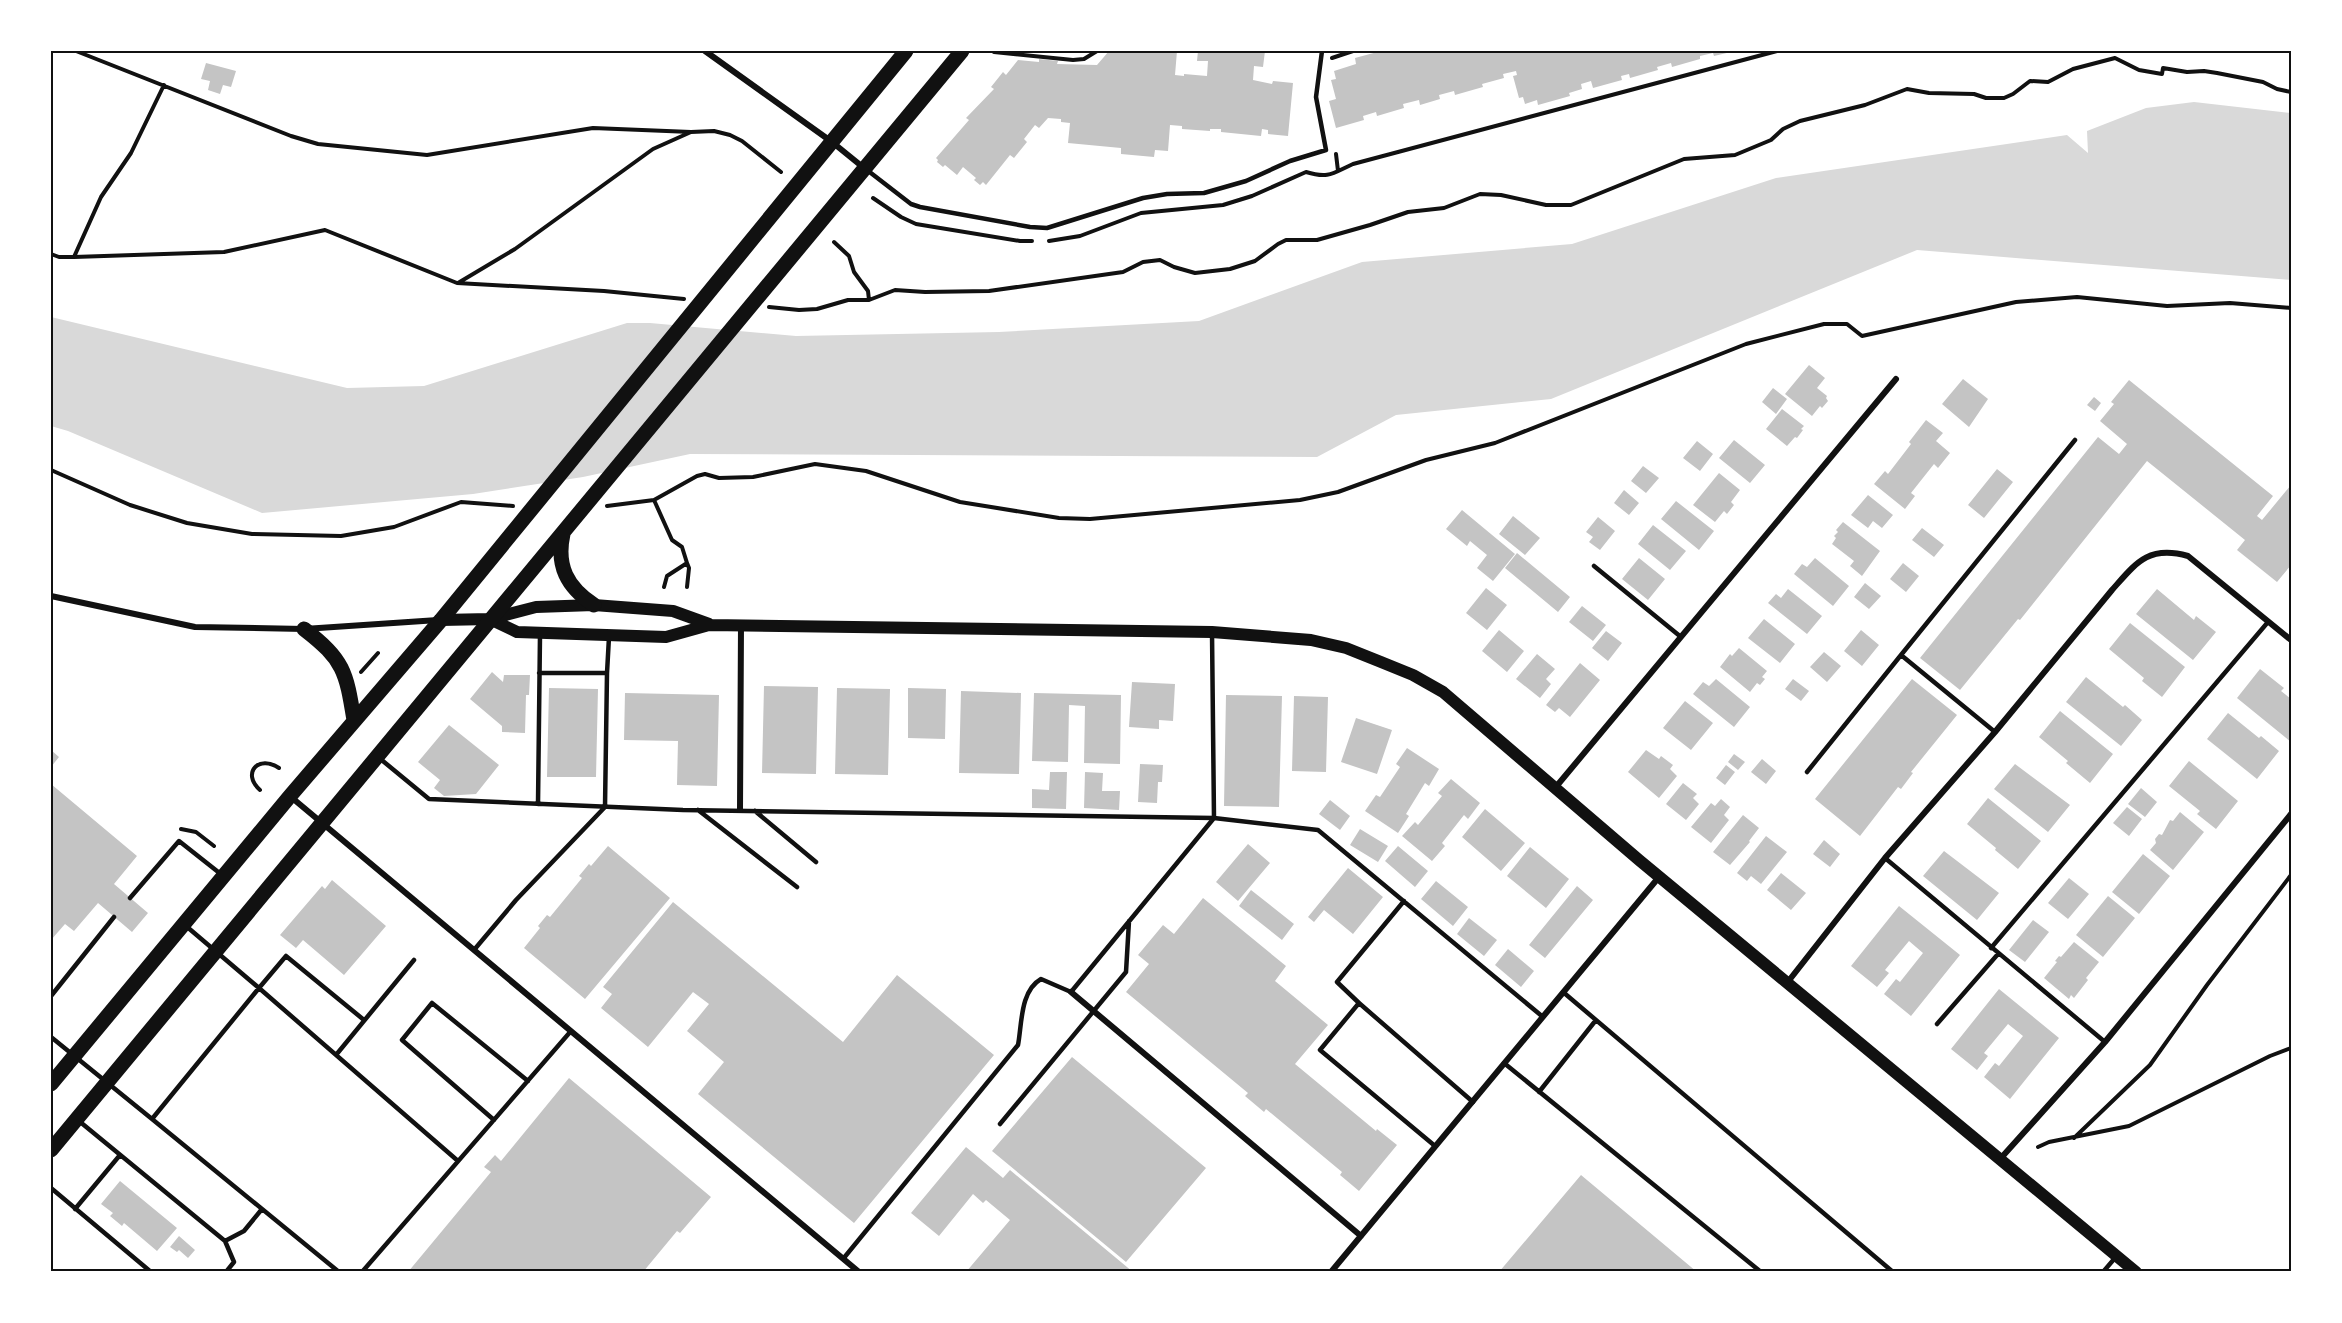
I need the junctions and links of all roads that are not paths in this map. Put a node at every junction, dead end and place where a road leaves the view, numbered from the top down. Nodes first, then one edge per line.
1 (705, 51) edge
2 (906, 51) edge
3 (962, 51) edge
4 (1322, 51) edge
5 (832, 142) junction
6 (865, 168) junction
7 (1896, 380) dead end
8 (2075, 440) dead end
9 (564, 531) junction
10 (1594, 566) dead end
11 (51, 596) edge
12 (594, 605) junction
13 (490, 619) junction
14 (441, 620) junction
15 (2268, 622) junction
16 (709, 625) junction
17 (741, 625) junction
18 (304, 629) junction
19 (1212, 632) junction
20 (541, 633) junction
21 (609, 635) junction
22 (1681, 637) junction
23 (2291, 640) edge
24 (1901, 655) junction
25 (539, 673) junction
26 (607, 673) junction
27 (354, 720) junction
28 (1995, 732) junction
29 (378, 756) junction
30 (1807, 772) dead end
31 (1554, 789) junction
32 (290, 796) junction
33 (538, 804) junction
34 (605, 807) junction
35 (698, 810) junction
36 (740, 810) junction
37 (754, 810) junction
38 (2291, 814) edge
39 (1214, 818) junction
40 (321, 822) junction
41 (1886, 858) junction
42 (816, 862) dead end
43 (224, 876) junction
44 (1660, 876) junction
45 (797, 887) dead end
46 (130, 898) dead end
47 (1404, 901) junction
48 (114, 917) dead end
49 (1129, 921) junction
50 (184, 924) junction
51 (1991, 948) junction
52 (216, 950) junction
53 (474, 950) junction
54 (1998, 954) junction
55 (414, 960) dead end
56 (1787, 982) junction
57 (259, 988) junction
58 (1071, 992) junction
59 (1563, 992) junction
60 (51, 996) edge
61 (1359, 1003) junction
62 (1093, 1011) junction
63 (1543, 1017) junction
64 (364, 1020) junction
65 (1596, 1020) junction
66 (1937, 1024) dead end
67 (571, 1031) junction
68 (51, 1037) edge
69 (2104, 1042) junction
70 (336, 1055) junction
71 (74, 1056) junction
72 (1504, 1064) junction
73 (528, 1081) junction
74 (107, 1083) junction
75 (51, 1084) edge
76 (1539, 1092) junction
77 (1473, 1102) junction
78 (77, 1119) junction
79 (152, 1119) junction
80 (494, 1120) junction
81 (1000, 1124) dead end
82 (1435, 1146) junction
83 (51, 1150) edge
84 (120, 1155) junction
85 (2001, 1158) junction
86 (458, 1161) junction
87 (51, 1188) edge
88 (75, 1209) junction
89 (262, 1209) junction
90 (1361, 1236) junction
91 (225, 1241) junction
92 (2117, 1256) junction
93 (843, 1258) junction
94 (1885, 1265) junction
95 (851, 1269) edge
96 (151, 1272) edge
97 (226, 1272) edge
98 (339, 1272) edge
99 (362, 1272) edge
100 (859, 1272) edge
101 (1331, 1272) edge
102 (1761, 1272) edge
103 (1879, 1272) edge
104 (1893, 1272) edge
105 (2103, 1272) edge
106 (2136, 1272) edge

1 - 5 street
2 - 5 main road
3 - 6 main road
4 - 6 lane
5 - 6 street
5 - 14 main road
6 - 9 main road
7 - 22 street
8 - 24 lane
9 - 12 main road
9 - 13 main road
10 - 22 lane
11 - 18 street
12 - 13 main road
12 - 16 main road
13 - 14 main road
13 - 20 main road
13 - 29 main road
14 - 18 street
14 - 27 main road
15 - 23 street
15 - 28 street
15 - 51 lane
16 - 17 main road
16 - 21 main road
17 - 19 main road
17 - 36 street
18 - 27 main road
19 - 31 main road
19 - 39 lane
20 - 21 main road
20 - 25 lane
21 - 26 lane
22 - 31 street
24 - 28 lane
24 - 30 lane
25 - 26 lane
25 - 33 lane
26 - 34 lane
27 - 32 main road
28 - 41 street
29 - 33 lane
29 - 40 main road
31 - 44 main road
32 - 40 street
32 - 43 main road
33 - 34 lane
34 - 35 lane
34 - 53 lane
35 - 36 lane
35 - 45 lane
36 - 37 lane
37 - 39 lane
37 - 42 lane
38 - 69 street
39 - 47 lane
39 - 49 lane
40 - 52 main road
40 - 53 street
41 - 51 lane
41 - 56 street
43 - 46 lane
43 - 50 main road
44 - 56 main road
44 - 59 street
47 - 61 lane
47 - 63 lane
48 - 60 lane
49 - 58 lane
49 - 62 lane
50 - 52 lane
50 - 71 main road
51 - 54 lane
52 - 57 lane
52 - 74 main road
53 - 67 street
54 - 66 lane
54 - 69 lane
55 - 64 lane
56 - 85 main road
57 - 64 lane
57 - 70 lane
57 - 79 lane
58 - 62 street
58 - 93 lane
59 - 63 street
59 - 65 lane
61 - 77 lane
61 - 82 lane
62 - 81 lane
62 - 90 street
63 - 72 street
64 - 70 lane
65 - 76 lane
65 - 94 lane
67 - 73 lane
67 - 93 street
68 - 71 lane
69 - 85 street
70 - 86 lane
71 - 74 lane
71 - 75 main road
72 - 76 lane
72 - 77 street
73 - 80 lane
73 - 80 lane
74 - 78 main road
74 - 79 lane
76 - 102 lane
77 - 82 street
78 - 83 main road
78 - 84 lane
79 - 89 lane
80 - 86 lane
82 - 90 street
84 - 88 lane
84 - 91 lane
85 - 92 main road
86 - 99 lane
87 - 88 lane
88 - 96 lane
89 - 91 lane
89 - 98 lane
90 - 101 street
91 - 97 lane
92 - 105 lane
92 - 106 main road
93 - 95 street
94 - 103 lane
94 - 104 lane
95 - 100 street

